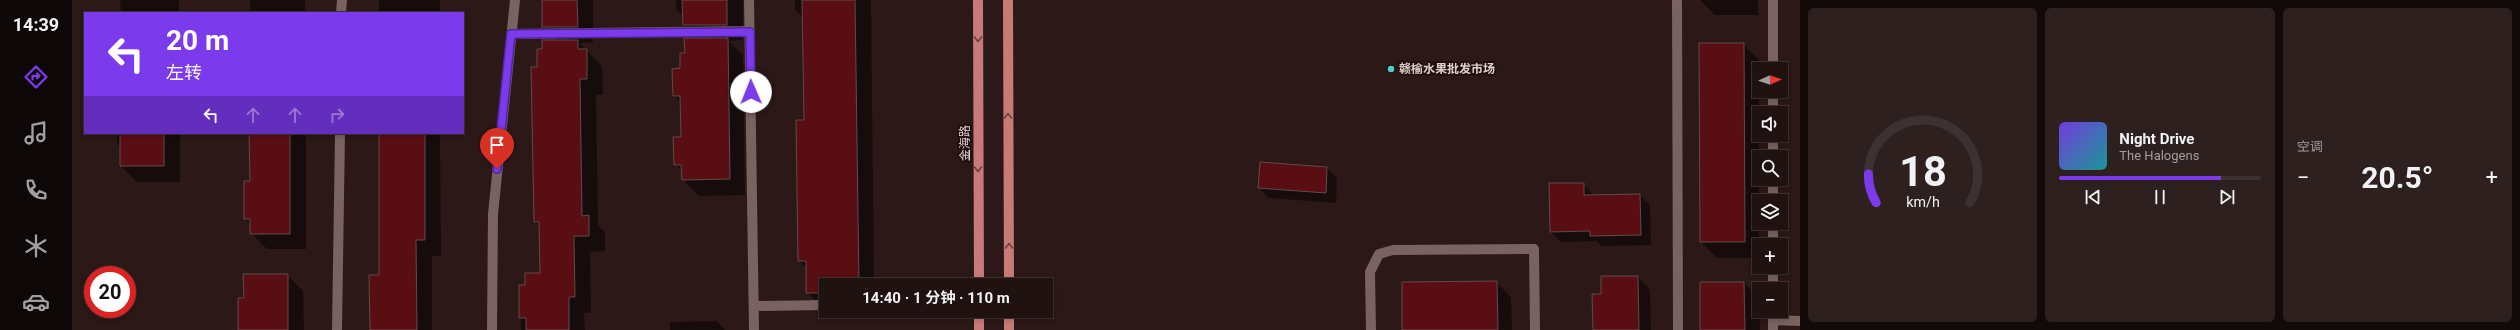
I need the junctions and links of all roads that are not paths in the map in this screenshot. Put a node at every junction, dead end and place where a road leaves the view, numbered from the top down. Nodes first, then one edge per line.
1 (342, 0) edge
2 (514, 0) edge
3 (749, 0) edge
4 (978, 0) edge
5 (1008, 0) edge
6 (1677, 0) edge
7 (1773, 0) edge
8 (341, 12) edge
9 (750, 32) junction
10 (511, 34) junction
11 (1773, 62) edge
12 (340, 134) edge
13 (979, 278) edge
14 (1009, 278) edge
15 (819, 305) edge
16 (754, 306) junction
17 (979, 318) edge
18 (1009, 318) edge
19 (1773, 320) edge
20 (1800, 321) edge
21 (337, 330) edge
22 (492, 330) edge
23 (754, 330) edge
24 (979, 330) edge
25 (1009, 330) edge
26 (1371, 330) edge
27 (1535, 330) edge
28 (1678, 330) edge

1 - 8 lane
2 - 10 lane
3 - 9 lane
4 -> 13 main road, 金海路
14 -> 5 main road
6 - 28 lane
7 - 11 lane
9 - 10 lane
9 - 16 lane
10 - 22 lane
12 - 21 lane
15 - 16 lane
16 - 23 lane
17 - 24 main road
18 - 25 main road
19 - 20 lane
26 - 27 lane

